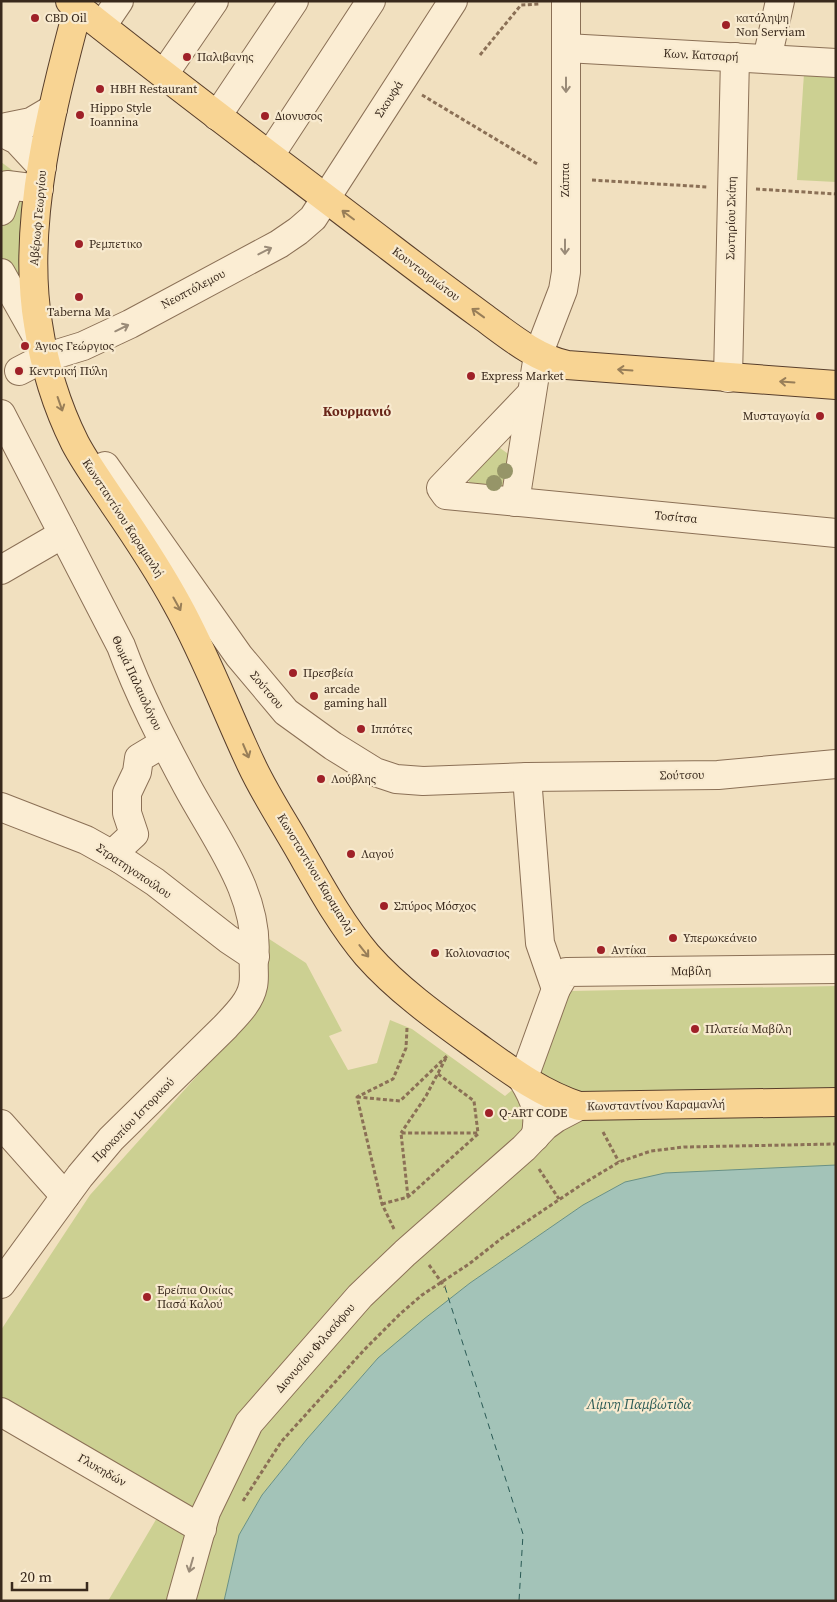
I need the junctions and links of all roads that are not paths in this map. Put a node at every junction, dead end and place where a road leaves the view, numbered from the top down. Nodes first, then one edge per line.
1 (119, 1) edge
2 (214, 1) edge
3 (294, 1) edge
4 (371, 1) edge
5 (454, 1) edge
6 (780, 1) edge
7 (566, 2) edge
8 (76, 3) edge
9 (102, 26) junction
10 (566, 48) junction
11 (735, 57) junction
12 (767, 59) junction
13 (836, 63) edge
14 (164, 74) junction
15 (53, 109) junction
16 (217, 116) junction
17 (1, 130) edge
18 (270, 155) junction
19 (41, 178) junction
20 (326, 198) junction
21 (1, 211) edge
22 (1, 273) edge
23 (43, 352) junction
24 (538, 355) junction
25 (18, 371) dead end
26 (728, 378) junction
27 (836, 385) edge
28 (531, 394) junction
29 (1, 414) edge
30 (93, 472) junction
31 (516, 502) junction
32 (836, 533) edge
33 (63, 534) junction
34 (1, 570) edge
35 (164, 743) junction
36 (836, 764) edge
37 (527, 777) junction
38 (1, 807) edge
39 (120, 859) junction
40 (255, 956) junction
41 (836, 969) edge
42 (556, 989) junction
43 (523, 1080) junction
44 (836, 1102) edge
45 (579, 1106) junction
46 (1, 1124) edge
47 (529, 1143) junction
48 (65, 1196) junction
49 (1, 1284) edge
50 (1, 1412) edge
51 (202, 1529) junction
52 (181, 1601) edge

1 - 9 street
2 - 14 street
3 - 16 street
4 - 18 street
5 - 20 street, Σκουφά
6 - 12 street
7 - 10 street, Ζάππα
8 - 9 main road, Κουντουριώτου
8 - 15 main road, Αβέρωφ Γεωργίου
9 - 14 main road, Κουντουριώτου
10 - 11 street, Κων. Κατσαρή
10 -> 24 street, Ζάππα
11 - 12 street, Κων. Κατσαρή
11 - 26 street, Σωτηρίου Σκίπη
12 - 13 street, Κων. Κατσαρή
14 - 16 main road, Κουντουριώτου
15 - 17 street
15 - 19 main road, Αβέρωφ Γεωργίου
16 - 18 main road, Κουντουριώτου
17 - 19 street
18 - 20 main road, Κουντουριώτου
19 - 21 street
19 - 23 main road, Αβέρωφ Γεωργίου
23 -> 20 street, Νεοπτόλεμου
24 -> 20 main road, Κουντουριώτου
22 - 23 street
23 - 25 street, Νεοπτόλεμου
23 -> 30 main road, Κωνσταντίνου Καραμανλή
26 -> 24 main road, Κουντουριώτου
24 - 28 street
27 -> 26 main road, Κουντουριώτου
28 - 31 street
28 - 31 street, Τοσίτσα
29 - 33 street, Θωμά Παλαιολόγου
30 - 37 street, Σούτσου
30 -> 43 main road, Κωνσταντίνου Καραμανλή
31 - 32 street, Τοσίτσα
33 - 34 street
33 - 35 street, Θωμά Παλαιολόγου
35 - 39 street
35 - 40 street, Θωμά Παλαιολόγου
36 - 37 street, Σούτσου
37 - 42 street
38 - 39 street, Στρατηγοπούλου
39 - 40 street, Στρατηγοπούλου
40 - 48 street, Προκοπίου Ιστορικού
41 - 42 street, Μαβίλη
42 - 43 street
43 - 45 main road, Κωνσταντίνου Καραμανλή
43 - 47 street
44 - 45 main road, Κωνσταντίνου Καραμανλή
45 - 47 street, Διονυσίου Φιλοσόφου
46 - 48 street
47 - 51 street, Διονυσίου Φιλοσόφου
48 - 49 street, Προκοπίου Ιστορικού
50 - 51 street, Γλυκηδών
51 -> 52 street, Διονυσίου Φιλοσόφου

